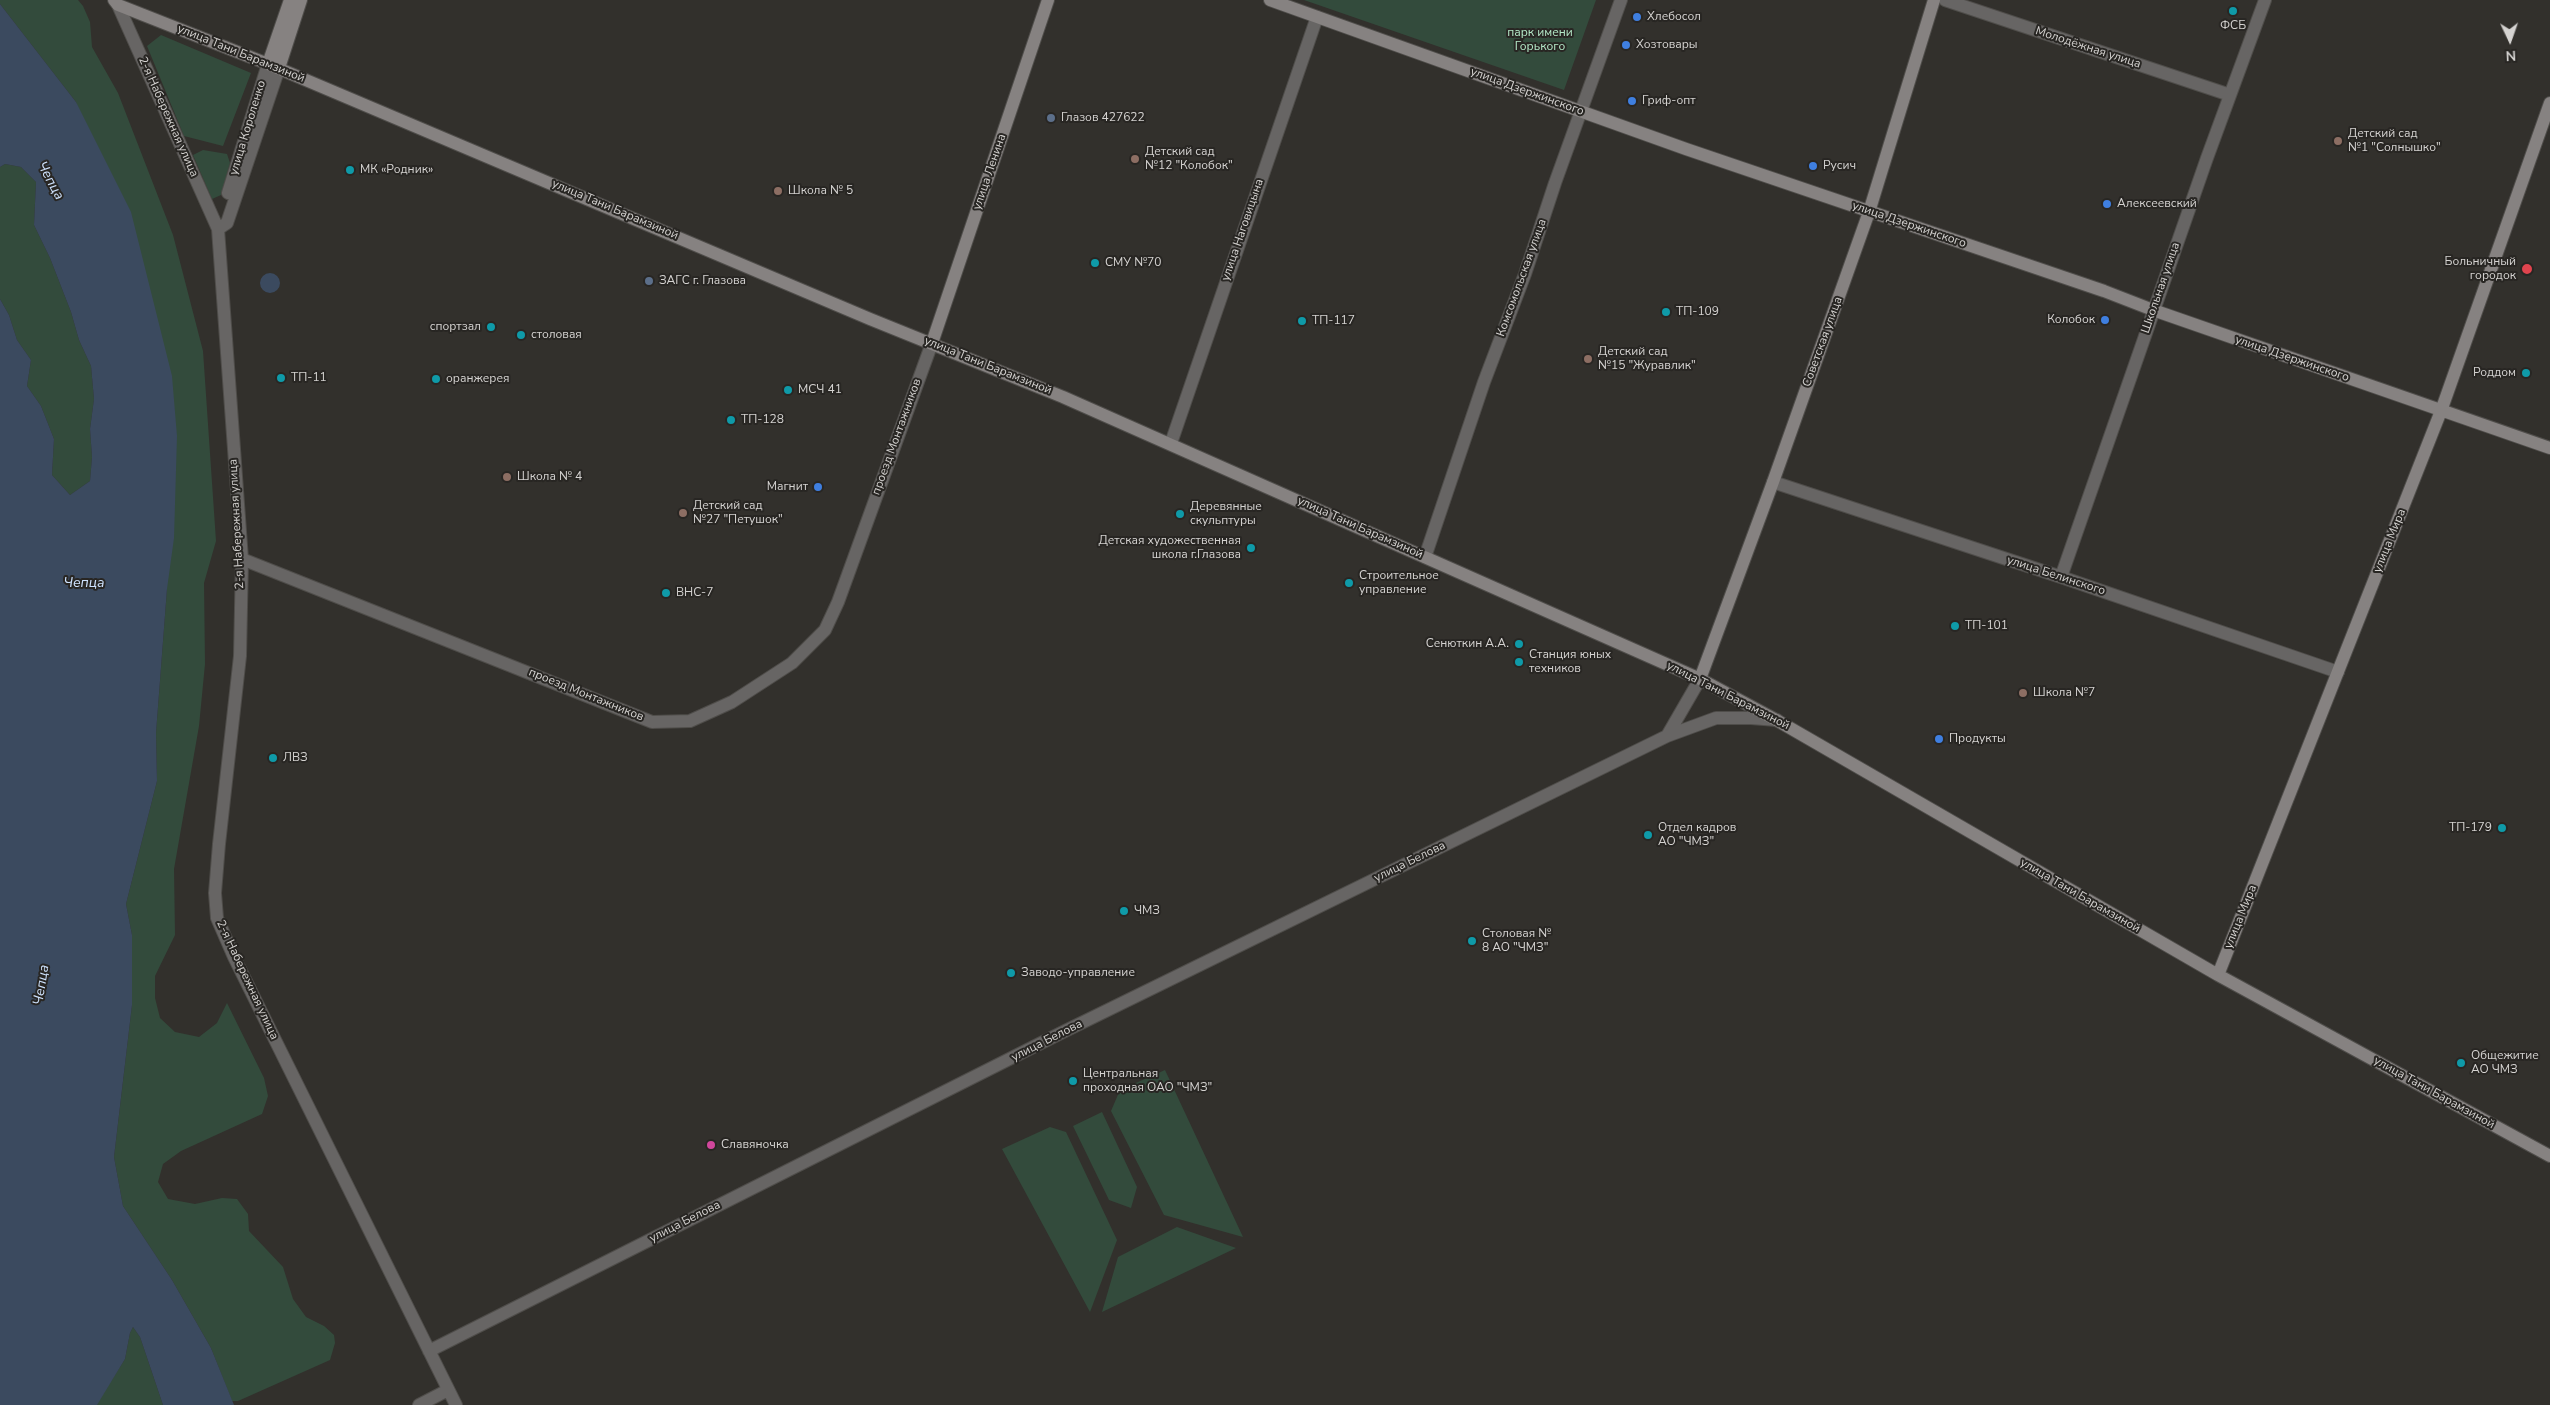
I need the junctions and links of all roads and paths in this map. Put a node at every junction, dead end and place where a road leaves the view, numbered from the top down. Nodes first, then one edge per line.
1 (290, 0) edge
2 (300, 0) edge
3 (1048, 0) edge
4 (1270, 0) edge
5 (1621, 0) edge
6 (1934, 0) edge
7 (1945, 0) edge
8 (2265, 0) edge
9 (116, 3) edge
10 (1317, 17) junction
11 (274, 66) junction
12 (2230, 95) junction
13 (2550, 103) edge
14 (1581, 111) junction
15 (1869, 212) junction
16 (222, 226) junction
17 (2153, 310) junction
18 (932, 343) junction
19 (2441, 411) junction
20 (1172, 443) junction
21 (2550, 448) edge
22 (1773, 482) junction
23 (1425, 557) junction
24 (242, 559) junction
25 (2061, 577) junction
26 (2338, 672) junction
27 (1700, 679) junction
28 (1778, 720) junction
29 (1667, 736) junction
30 (2218, 975) junction
31 (2550, 1156) edge
32 (429, 1350) junction
33 (448, 1390) junction
34 (419, 1405) edge
35 (456, 1405) edge

1 - 11 street, улица Короленко
2 - 11 street, улица Короленко
3 - 18 street, улица Ленина
4 - 10 street, улица Дзержинского
5 - 14 street, Комсомольская улица
6 - 15 street, Советская улица
7 - 12 street, Молодёжная улица
8 - 12 street, Школьная улица
9 - 11 street, улица Тани Барамзиной
9 - 16 street, 2-я Набережная улица
10 - 14 street, улица Дзержинского
10 - 20 street, улица Наговицына
11 - 16 street, улица Короленко
11 - 16 street, улица Короленко
11 - 18 street, улица Тани Барамзиной
12 - 17 street, Школьная улица
13 - 19 street, улица Мира
14 - 15 street, улица Дзержинского
14 - 23 street, Комсомольская улица
15 - 17 street, улица Дзержинского
15 - 22 street, Советская улица
16 - 24 street, 2-я Набережная улица
17 - 19 street, улица Дзержинского
17 - 25 street, Школьная улица
18 - 20 street, улица Тани Барамзиной
18 - 24 street, проезд Монтажников
19 - 21 street, улица Дзержинского
19 - 26 street, улица Мира
20 - 23 street, улица Тани Барамзиной
22 - 25 street, улица Белинского
22 - 27 street, Советская улица
23 - 27 street, улица Тани Барамзиной
24 - 32 street, 2-я Набережная улица
25 - 26 street, улица Белинского
26 - 30 street, улица Мира
27 - 28 street, улица Тани Барамзиной
27 - 29 street
28 - 29 street, улица Белова
28 - 30 street, улица Тани Барамзиной
29 - 32 street, улица Белова
30 - 31 street, улица Тани Барамзиной
32 - 33 street, 2-я Набережная улица
33 - 34 street
33 - 35 street, 2-я Набережная улица

